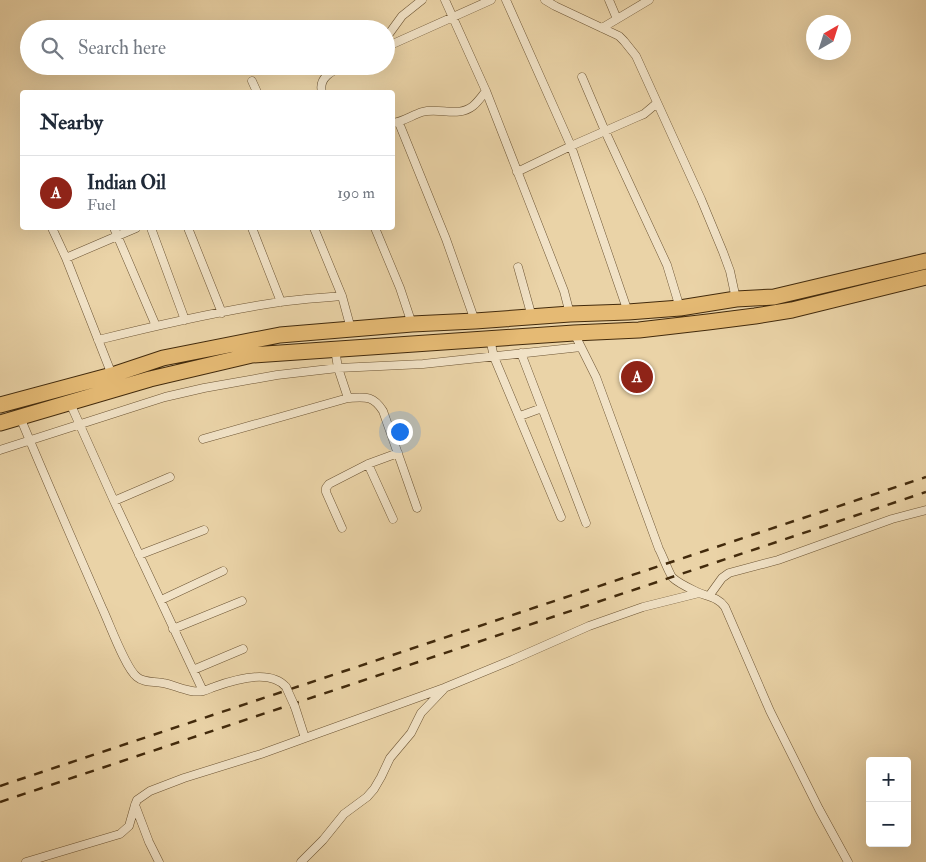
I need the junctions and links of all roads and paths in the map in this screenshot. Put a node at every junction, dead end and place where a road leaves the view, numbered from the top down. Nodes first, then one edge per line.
1 (422, 0) edge
2 (445, 0) edge
3 (491, 0) edge
4 (506, 0) edge
5 (545, 0) edge
6 (609, 0) edge
7 (650, 0) edge
8 (452, 17) junction
9 (617, 19) junction
10 (395, 26) edge
11 (602, 28) junction
12 (395, 43) edge
13 (327, 75) edge
14 (582, 77) dead end
15 (252, 81) dead end
16 (256, 90) edge
17 (321, 90) edge
18 (486, 91) junction
19 (657, 103) junction
20 (396, 123) edge
21 (605, 131) junction
22 (571, 146) junction
23 (517, 172) junction
24 (53, 230) edge
25 (115, 230) edge
26 (131, 230) edge
27 (152, 230) edge
28 (189, 230) edge
29 (253, 230) edge
30 (315, 230) edge
31 (377, 230) edge
32 (117, 236) junction
33 (66, 258) junction
34 (926, 261) edge
35 (518, 267) dead end
36 (926, 277) edge
37 (342, 296) junction
38 (736, 300) junction
39 (281, 302) junction
40 (680, 308) junction
41 (628, 312) junction
42 (222, 313) junction
43 (570, 314) junction
44 (532, 317) junction
45 (185, 320) junction
46 (476, 321) junction
47 (412, 324) junction
48 (156, 326) junction
49 (351, 329) junction
50 (574, 333) junction
51 (490, 339) junction
52 (98, 340) junction
53 (581, 347) junction
54 (335, 349) junction
55 (521, 354) junction
56 (494, 357) junction
57 (338, 368) junction
58 (112, 375) junction
59 (348, 398) junction
60 (70, 403) junction
61 (0, 405) edge
62 (542, 408) junction
63 (520, 416) junction
64 (20, 417) junction
65 (0, 423) edge
66 (80, 424) junction
67 (203, 439) dead end
68 (30, 440) junction
69 (0, 450) edge
70 (398, 454) junction
71 (368, 464) junction
72 (170, 477) dead end
73 (114, 501) junction
74 (417, 508) dead end
75 (926, 510) edge
76 (561, 517) dead end
77 (393, 518) dead end
78 (586, 523) dead end
79 (342, 528) dead end
80 (204, 530) dead end
81 (139, 555) junction
82 (223, 571) dead end
83 (699, 593) junction
84 (709, 596) junction
85 (161, 600) junction
86 (242, 601) dead end
87 (173, 629) junction
88 (243, 649) dead end
89 (193, 670) junction
90 (444, 688) junction
91 (203, 691) junction
92 (305, 738) junction
93 (135, 805) junction
94 (26, 862) edge
95 (159, 862) edge
96 (301, 862) edge
97 (848, 862) edge

1 - 10 street
2 - 8 street
3 - 8 street
4 - 22 street
5 - 11 street
6 - 9 street
7 - 9 street
8 - 12 street
8 - 18 street
9 - 11 street
11 - 19 street
13 - 17 street
14 - 21 street
15 - 16 street
18 - 20 street
18 - 23 street
19 - 21 street
19 - 38 street
20 - 46 street
21 - 22 street
21 - 40 street
22 - 23 street
22 - 41 street
23 - 43 street
24 - 33 street
25 - 32 street
26 - 32 street
27 - 45 street
28 - 42 street
29 - 39 street
30 - 37 street
31 - 47 street
32 - 33 street
32 - 48 street
33 - 52 street
34 - 38 highway
35 - 44 street
36 - 50 highway
37 - 39 street
37 - 49 street
38 - 40 highway
39 - 42 street
40 - 41 highway
41 - 43 highway
42 - 45 street
43 - 44 highway
44 - 46 highway
45 - 48 street
46 - 47 highway
47 - 49 highway
48 - 52 street
49 - 58 highway
50 - 51 highway
50 - 53 street
51 - 54 highway
51 - 56 street
52 - 58 street
53 - 55 street
53 - 83 street
54 - 57 street
54 - 60 highway
55 - 56 street
55 - 62 street
56 - 57 street
56 - 63 street
57 - 59 street
57 - 66 street
58 - 61 highway
59 - 67 street
59 - 70 street
60 - 64 highway
60 - 66 street
62 - 63 street
62 - 78 street
63 - 76 street
64 - 65 highway
64 - 68 street
66 - 68 street
66 - 73 street
68 - 69 street
68 - 91 street
70 - 71 street
70 - 74 street
71 - 77 street
71 - 79 street
72 - 73 street
73 - 81 street
75 - 84 street
80 - 81 street
81 - 85 street
82 - 85 street
83 - 84 street
83 - 90 street
84 - 97 street
85 - 87 street
86 - 87 street
87 - 89 street
88 - 89 street
89 - 91 street
90 - 92 street
90 - 96 street
91 - 92 street, bridge
92 - 93 street
93 - 94 street
93 - 95 street

